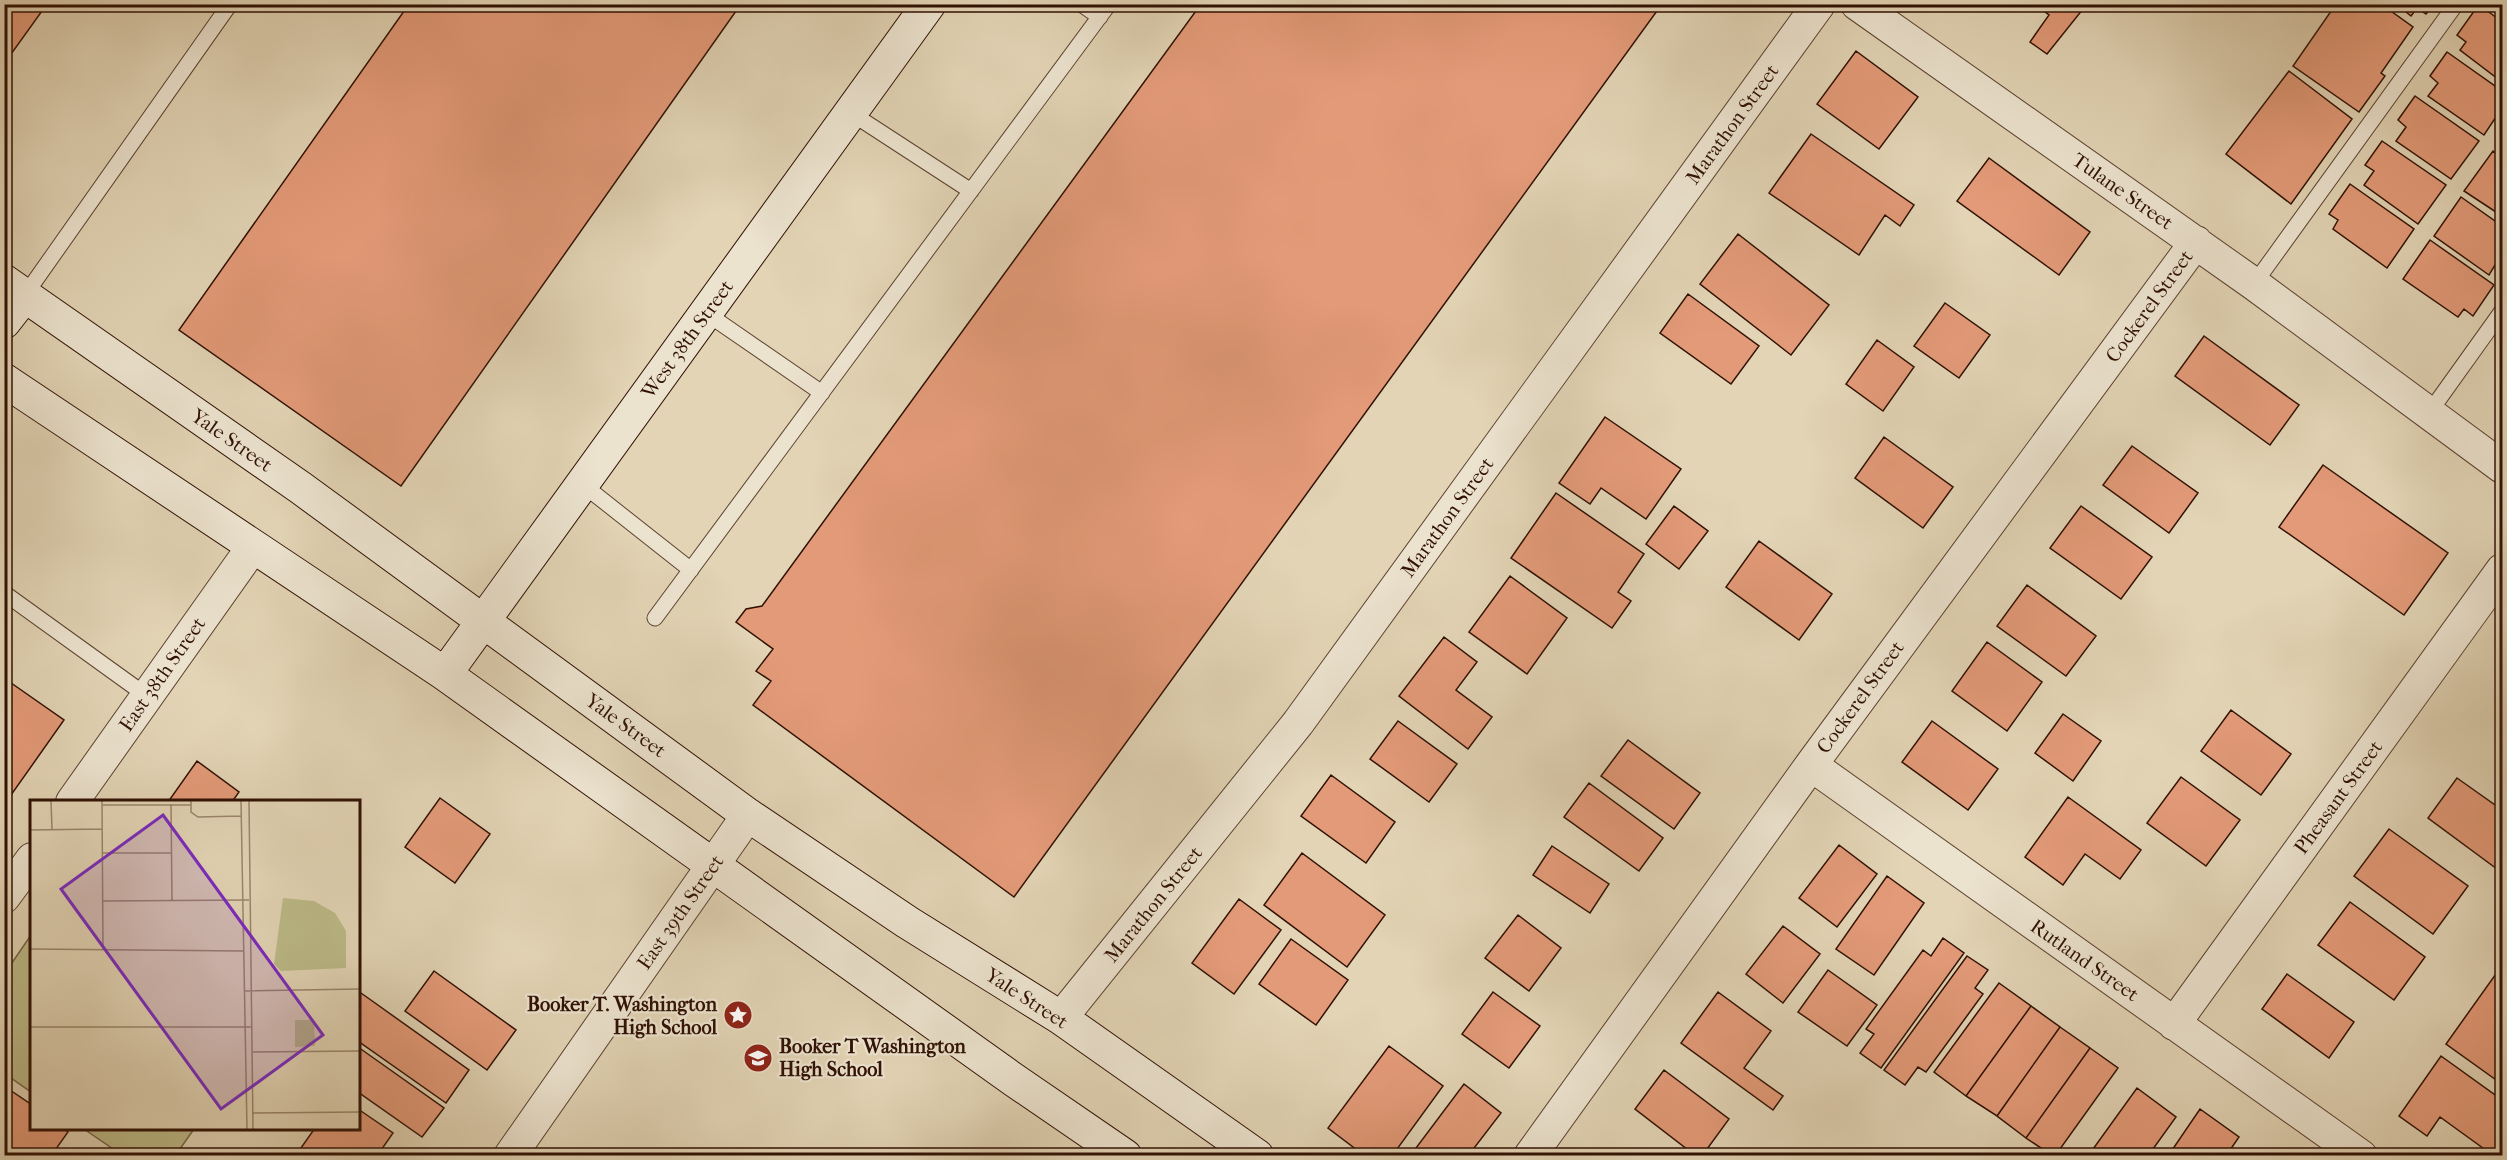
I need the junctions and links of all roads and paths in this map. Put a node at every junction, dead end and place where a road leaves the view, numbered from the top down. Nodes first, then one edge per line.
1 (230, 4) edge
2 (929, 4) edge
3 (1082, 4) edge
4 (1109, 4) edge
5 (1819, 4) edge
6 (1857, 4) edge
7 (2456, 4) edge
8 (1100, 17) junction
9 (851, 113) junction
10 (971, 191) junction
11 (2196, 243) junction
12 (2254, 284) junction
13 (15, 288) edge
14 (2502, 311) edge
15 (706, 313) junction
16 (4, 322) edge
17 (4, 380) edge
18 (822, 393) junction
19 (2429, 413) junction
20 (2502, 467) edge
21 (582, 484) junction
22 (252, 548) junction
23 (691, 570) junction
24 (2502, 570) edge
25 (4, 593) edge
26 (655, 618) dead end
27 (484, 621) junction
28 (444, 674) junction
29 (147, 696) junction
30 (1810, 765) junction
31 (73, 800) edge
32 (748, 815) junction
33 (30, 862) edge
34 (713, 865) junction
35 (4, 897) edge
36 (1060, 1018) junction
37 (2174, 1024) junction
38 (510, 1155) edge
39 (1125, 1155) edge
40 (1257, 1155) edge
41 (1530, 1155) edge
42 (2361, 1155) edge

1 - 13 lane
2 - 9 main road, West 38th Street
3 - 8 lane
4 - 8 lane
5 - 36 street, Marathon Street
6 - 11 street, Tulane Street
7 - 12 lane
8 - 10 lane
9 - 10 lane
9 - 15 main road, West 38th Street
10 - 18 lane
11 - 12 street, Tulane Street
11 - 30 street, Cockerel Street
12 - 19 street, Tulane Street
13 - 16 main road
13 - 27 main road, Yale Street
14 - 19 lane
15 - 18 lane
15 - 21 main road, West 38th Street
17 - 22 main road
18 - 23 lane
19 - 20 street, Tulane Street
21 - 23 lane
21 - 27 main road, West 38th Street
22 - 28 main road
22 - 29 street, East 38th Street
23 - 26 lane
24 - 37 street, Pheasant Street
25 - 29 lane
27 - 28 main road, West 38th Street
27 - 32 main road, Yale Street
28 - 34 main road
29 - 31 street, East 38th Street
30 - 37 street, Rutland Street
30 - 41 street, Cockerel Street
32 - 34 street, East 39th Street
32 - 36 main road, Yale Street
33 - 35 street
34 - 38 street, East 39th Street
34 - 39 main road
36 - 40 main road, Yale Street
37 - 42 street, Rutland Street

